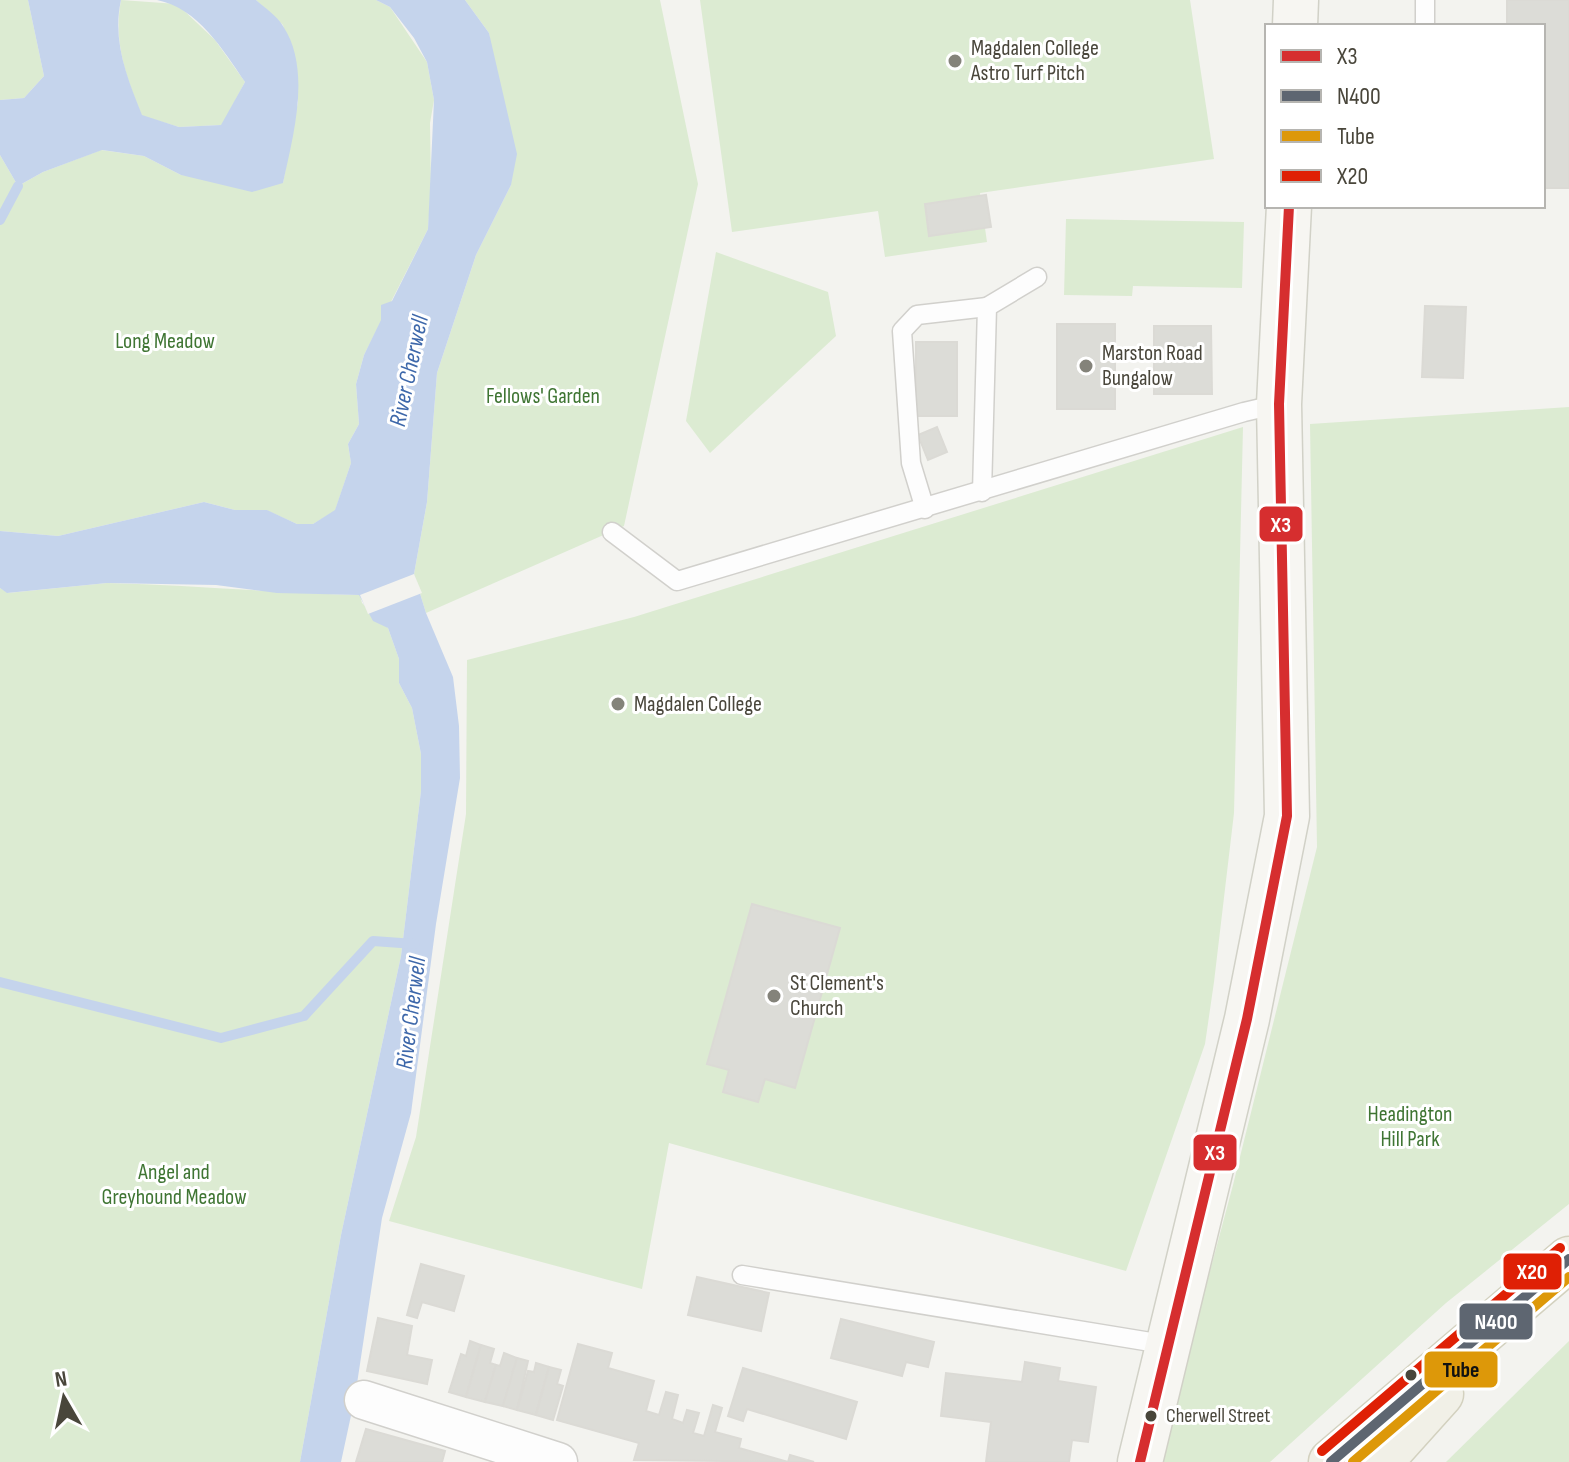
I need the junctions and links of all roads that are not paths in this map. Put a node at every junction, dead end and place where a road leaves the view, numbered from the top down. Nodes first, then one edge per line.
1 (1296, 0) edge
2 (1425, 0) edge
3 (1295, 24) edge
4 (1425, 24) edge
5 (1289, 208) edge
6 (1037, 277) dead end
7 (987, 307) junction
8 (1279, 404) junction
9 (982, 492) junction
10 (925, 509) junction
11 (612, 532) dead end
12 (1569, 1259) edge
13 (742, 1275) dead end
14 (1529, 1292) junction
15 (1169, 1345) junction
16 (364, 1400) dead end
17 (558, 1462) edge
18 (1140, 1462) edge
19 (1331, 1462) edge
20 (1380, 1462) edge

1 - 3 main road
2 - 4 lane
5 - 8 main road
6 - 7 lane
7 - 9 lane
7 - 10 lane
8 - 9 lane
8 - 15 main road
9 - 10 lane
10 - 11 lane
12 - 14 main road
13 - 15 lane
14 - 19 main road
14 - 20 main road
15 - 18 main road
16 - 17 street

